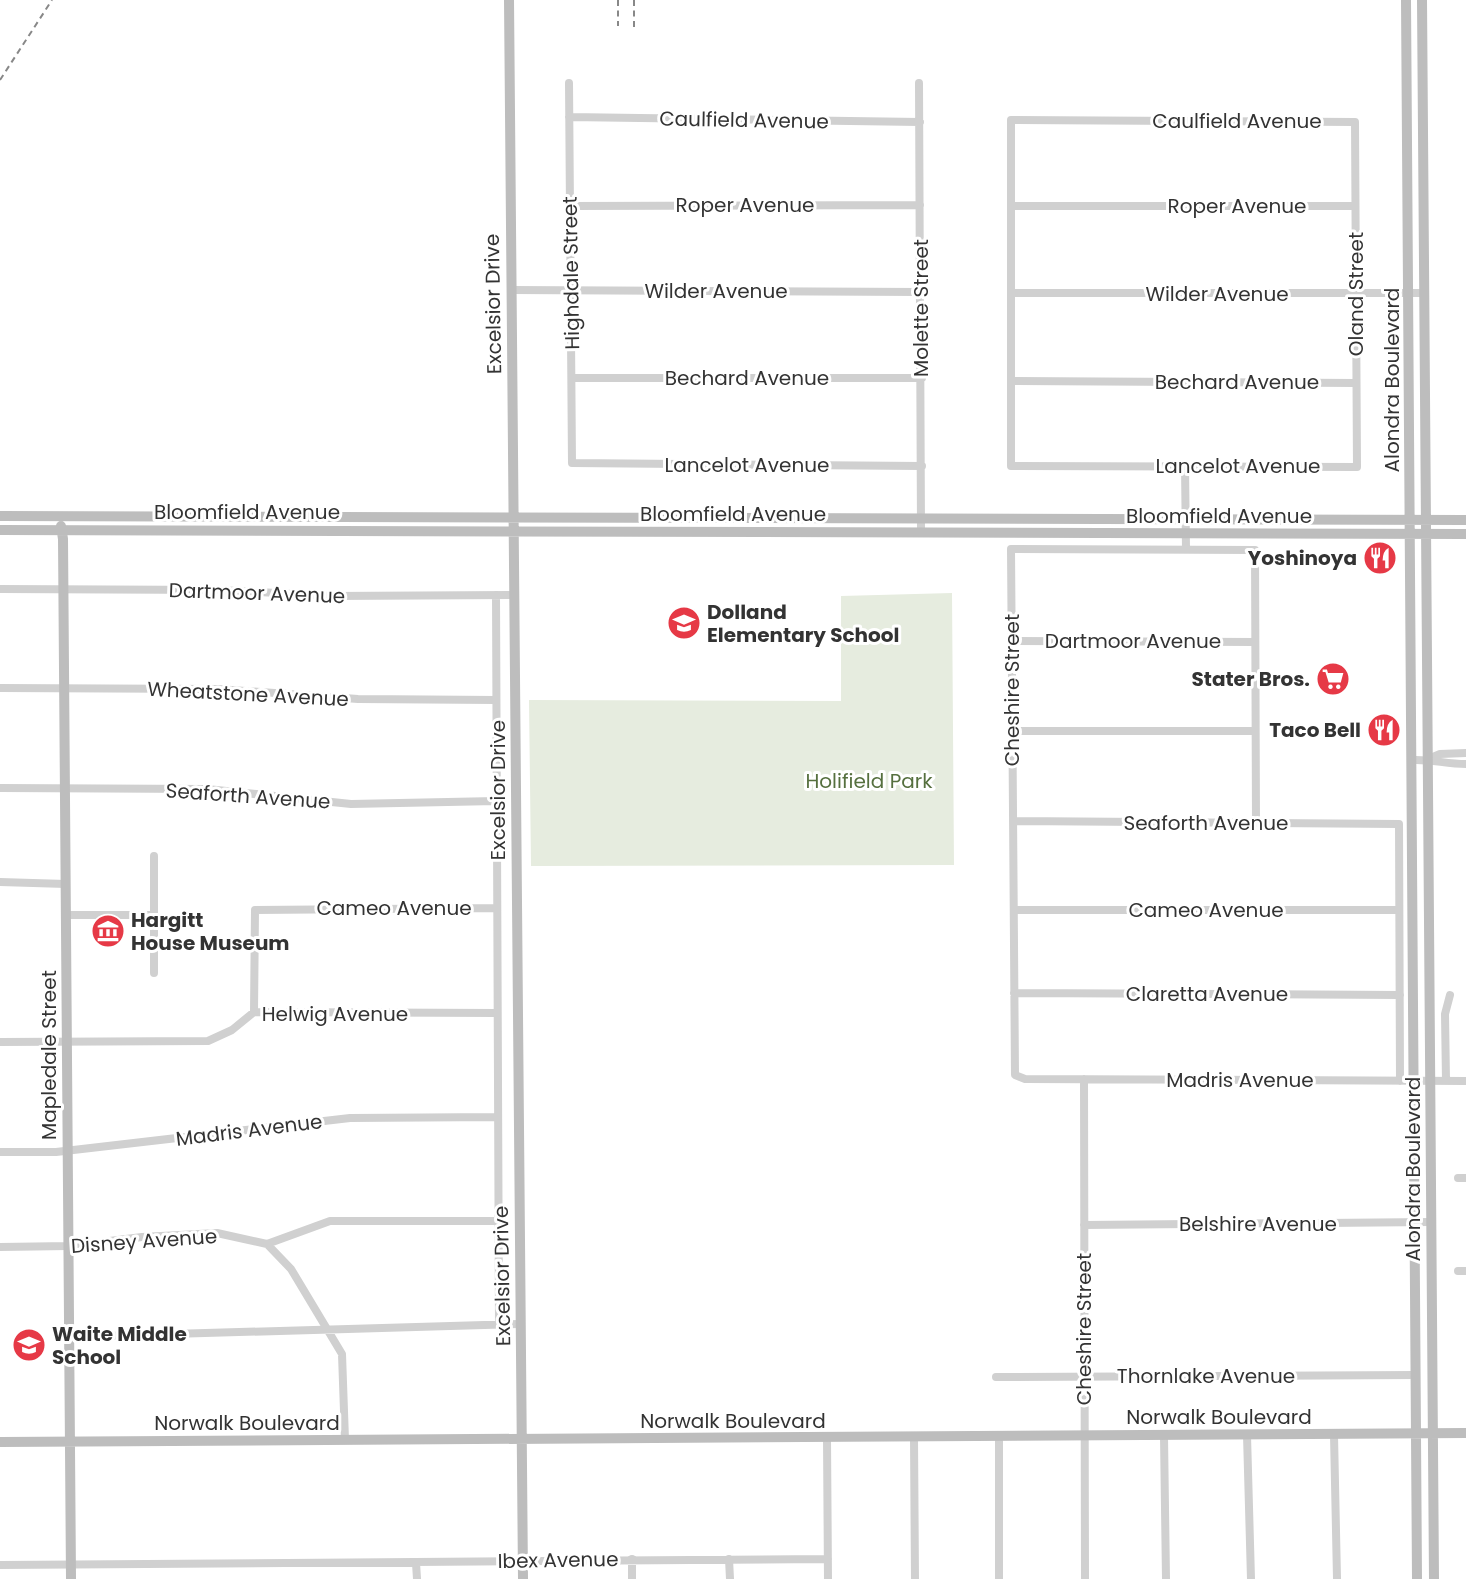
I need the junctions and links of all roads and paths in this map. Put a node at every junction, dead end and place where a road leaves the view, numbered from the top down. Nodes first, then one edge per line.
1 (508, 0) edge
2 (1406, 0) edge
3 (1422, 0) edge
4 (568, 83) dead end
5 (919, 83) dead end
6 (569, 117) junction
7 (920, 122) junction
8 (1355, 122) joint
9 (920, 205) junction
10 (570, 206) junction
11 (1011, 206) junction
12 (1355, 206) junction
13 (511, 290) junction
14 (570, 290) junction
15 (921, 292) junction
16 (1011, 293) junction
17 (1409, 293) junction
18 (1424, 293) junction
19 (1356, 294) junction
20 (573, 378) junction
21 (922, 378) junction
22 (1011, 381) junction
23 (1356, 382) junction
24 (572, 463) joint
25 (922, 466) junction
26 (1185, 466) junction
27 (1357, 466) joint
28 (112, 515) junction
29 (0, 516) edge
30 (54, 516) junction
31 (77, 516) junction
32 (921, 517) junction
33 (514, 518) junction
34 (1186, 519) junction
35 (1305, 520) junction
36 (1411, 520) junction
37 (1426, 520) junction
38 (1466, 520) edge
39 (0, 530) edge
40 (102, 530) junction
41 (122, 530) junction
42 (63, 531) junction
43 (514, 531) junction
44 (921, 532) junction
45 (1305, 534) junction
46 (1411, 534) junction
47 (1426, 534) junction
48 (1466, 534) edge
49 (1186, 535) junction
50 (1186, 549) junction
51 (0, 589) edge
52 (64, 590) junction
53 (496, 595) junction
54 (515, 595) junction
55 (1012, 641) junction
56 (1255, 642) junction
57 (1427, 664) junction
58 (1412, 665) junction
59 (0, 688) edge
60 (64, 690) junction
61 (496, 700) junction
62 (1012, 731) junction
63 (1256, 731) junction
64 (1466, 753) edge
65 (1428, 759) junction
66 (1412, 760) junction
67 (1466, 764) edge
68 (0, 788) edge
69 (65, 789) junction
70 (496, 801) junction
71 (1013, 821) junction
72 (1256, 823) junction
73 (1399, 824) joint
74 (154, 856) dead end
75 (0, 882) edge
76 (66, 884) junction
77 (497, 908) junction
78 (1014, 910) junction
79 (1399, 910) junction
80 (66, 915) junction
81 (155, 915) junction
82 (154, 973) dead end
83 (1014, 993) junction
84 (1400, 995) junction
85 (1450, 995) dead end
86 (254, 1012) junction
87 (497, 1013) junction
88 (67, 1041) junction
89 (0, 1042) edge
90 (1015, 1075) joint
91 (1084, 1079) junction
92 (1400, 1081) junction
93 (1414, 1081) junction
94 (1430, 1081) junction
95 (1446, 1081) junction
96 (1466, 1081) edge
97 (498, 1117) junction
98 (68, 1151) junction
99 (0, 1152) edge
100 (498, 1221) junction
101 (1431, 1222) junction
102 (1415, 1223) junction
103 (1084, 1225) junction
104 (267, 1244) junction
105 (69, 1246) junction
106 (0, 1247) edge
107 (520, 1324) junction
108 (499, 1325) junction
109 (328, 1330) junction
110 (69, 1337) junction
111 (1416, 1375) junction
112 (996, 1377) dead end
113 (1084, 1377) junction
114 (1466, 1433) edge
115 (1416, 1434) junction
116 (1433, 1434) junction
117 (1247, 1435) junction
118 (1334, 1435) junction
119 (1085, 1436) junction
120 (1164, 1436) junction
121 (999, 1437) junction
122 (827, 1438) junction
123 (915, 1438) junction
124 (345, 1440) junction
125 (522, 1440) junction
126 (0, 1442) edge
127 (70, 1442) junction
128 (632, 1559) junction
129 (729, 1559) junction
130 (828, 1559) junction
131 (523, 1561) junction
132 (416, 1563) junction
133 (71, 1564) junction
134 (0, 1565) edge
135 (71, 1579) edge
136 (417, 1579) edge
137 (524, 1579) edge
138 (632, 1579) edge
139 (730, 1579) edge
140 (828, 1579) edge
141 (915, 1579) edge
142 (999, 1579) edge
143 (1084, 1579) edge
144 (1166, 1579) edge
145 (1251, 1579) edge
146 (1336, 1579) edge
147 (1417, 1579) edge
148 (1434, 1579) edge

1 - 13 main road, Excelsior Drive
2 - 17 main road, Alondra Boulevard
3 - 18 main road, Alondra Boulevard
4 - 6 street, Highdale Street
5 - 7 street, Molette Street
6 - 7 street, Caulfield Avenue
6 - 10 street, Highdale Street
7 - 9 street, Molette Street
8 - 11 street, Caulfield Avenue
8 - 12 street, Oland Street
9 - 10 street, Roper Avenue
9 - 15 street, Molette Street
10 - 14 street, Highdale Street
11 - 12 street, Roper Avenue
11 - 16 street
12 - 19 street, Oland Street
13 - 14 street, Wilder Avenue
13 - 33 main road, Excelsior Drive
14 - 15 street, Wilder Avenue
14 - 20 street, Highdale Street
15 - 21 street, Molette Street
16 - 19 street, Wilder Avenue
16 - 22 street
17 - 18 street, Wilder Avenue
17 - 19 street, Wilder Avenue
17 - 36 main road, Alondra Boulevard
18 - 37 main road, Alondra Boulevard
19 - 23 street, Oland Street
20 - 21 street, Bechard Avenue
20 - 24 street, Highdale Street
21 - 25 street, Molette Street
22 - 23 street, Bechard Avenue
22 - 26 street, Lancelot Avenue
23 - 27 street, Oland Street
24 - 25 street, Lancelot Avenue
25 - 32 street, Molette Street
26 - 27 street, Lancelot Avenue
26 - 34 street
28 - 31 main road, Bloomfield Avenue
28 - 33 main road, Bloomfield Avenue
28 - 40 main road
28 - 41 main road
29 - 30 main road, Bloomfield Avenue
30 - 31 main road, Bloomfield Avenue
30 - 42 main road
31 - 42 main road
32 - 33 main road, Bloomfield Avenue
32 - 34 main road, Bloomfield Avenue
32 - 44 street, Molette Street
33 - 43 main road, Excelsior Drive
34 - 35 main road, Bloomfield Avenue
34 - 49 street
35 - 36 main road, Bloomfield Avenue
35 - 45 main road
36 - 37 main road, Bloomfield Avenue
36 - 46 main road, Alondra Boulevard
37 - 38 main road, Bloomfield Avenue
37 - 47 main road, Alondra Boulevard
39 - 42 main road, Bloomfield Avenue
40 - 41 main road, Bloomfield Avenue
40 - 42 main road, Bloomfield Avenue
41 - 43 main road, Bloomfield Avenue
42 - 52 main road, Mapledale Street
43 - 44 main road, Bloomfield Avenue
43 - 54 main road, Excelsior Drive
44 - 49 main road, Bloomfield Avenue
45 - 46 main road, Bloomfield Avenue
45 - 49 main road, Bloomfield Avenue
46 - 47 main road, Bloomfield Avenue
46 - 58 main road, Alondra Boulevard
47 - 48 main road, Bloomfield Avenue
47 - 57 main road, Alondra Boulevard
49 - 50 street
50 - 55 street, Cheshire Street
50 - 56 street, Cheshire Street
51 - 52 street, Dartmoor Avenue
52 - 53 street, Dartmoor Avenue
52 - 60 main road, Mapledale Street
53 - 54 street, Dartmoor Avenue
53 - 61 street, Excelsior Drive
54 - 107 main road, Excelsior Drive
55 - 56 street, Dartmoor Avenue
55 - 62 street, Cheshire Street
56 - 63 street
57 - 58 main road
57 - 65 main road, Alondra Boulevard
58 - 66 main road, Alondra Boulevard
59 - 60 street, Wheatstone Avenue
60 - 61 street, Wheatstone Avenue
60 - 69 main road, Mapledale Street
61 - 70 street, Excelsior Drive
62 - 63 street
62 - 71 street, Cheshire Street
63 - 72 street
64 - 65 street
65 - 66 street
65 - 67 street
65 - 94 main road, Alondra Boulevard
66 - 93 main road, Alondra Boulevard
68 - 69 street, Seaforth Avenue
69 - 70 street, Seaforth Avenue
69 - 76 main road, Mapledale Street
70 - 77 street, Excelsior Drive
71 - 72 street, Seaforth Avenue
71 - 78 street, Cheshire Street
72 - 73 street, Seaforth Avenue
73 - 79 street, Alondra Boulevard
74 - 81 street
75 - 76 street
76 - 80 main road, Mapledale Street
77 - 86 street, Cameo Avenue
77 - 87 street, Excelsior Drive
78 - 79 street, Cameo Avenue
78 - 83 street, Cheshire Street
79 - 84 street, Alondra Boulevard
80 - 81 street
80 - 88 main road, Mapledale Street
81 - 82 street
83 - 84 street, Claretta Avenue
83 - 90 street, Cheshire Street
84 - 92 street, Alondra Boulevard
85 - 95 street, Alondra Boulevard
86 - 87 street, Helwig Avenue
86 - 88 street, Helwig Avenue
87 - 97 street, Excelsior Drive
88 - 89 street, Helwig Avenue
88 - 98 main road, Mapledale Street
90 - 91 street, Madris Avenue
91 - 92 street, Madris Avenue
91 - 103 street, Cheshire Street
92 - 93 street, Madris Avenue
93 - 94 street, Madris Avenue
93 - 102 main road, Alondra Boulevard
94 - 95 street, Madris Avenue
94 - 101 main road, Alondra Boulevard
95 - 96 street, Madris Avenue
97 - 98 street, Madris Avenue
97 - 100 street, Excelsior Drive
98 - 99 street, Madris Avenue
98 - 105 main road, Mapledale Street
100 - 104 street
100 - 108 street, Excelsior Drive
101 - 102 street, Belshire Avenue
101 - 116 main road, Alondra Boulevard
102 - 103 street, Belshire Avenue
102 - 111 main road, Alondra Boulevard
103 - 113 street, Cheshire Street
104 - 105 street, Disney Avenue
104 - 109 street
105 - 106 street, Disney Avenue
105 - 110 main road, Mapledale Street
107 - 108 street
107 - 125 main road, Excelsior Drive
108 - 109 street
109 - 110 street
109 - 124 street
110 - 127 main road, Mapledale Street
111 - 113 street, Thornlake Avenue
111 - 115 main road, Alondra Boulevard
112 - 113 street, Thornlake Avenue
113 - 119 street, Cheshire Street
114 - 116 main road, Norwalk Boulevard
115 - 116 main road, Norwalk Boulevard
115 - 118 main road, Norwalk Boulevard
115 - 147 main road, Alondra Boulevard
116 - 148 main road, Alondra Boulevard
117 - 118 main road, Norwalk Boulevard
117 - 120 main road, Norwalk Boulevard
117 - 145 street
118 - 146 street
119 - 120 main road, Norwalk Boulevard
119 - 121 main road, Norwalk Boulevard
119 - 143 street, Cheshire Street
120 - 144 street
121 - 123 main road, Norwalk Boulevard
121 - 142 street
122 - 123 main road, Norwalk Boulevard
122 - 125 main road, Norwalk Boulevard
122 - 130 street
123 - 141 street
124 - 125 main road, Norwalk Boulevard
124 - 127 main road, Norwalk Boulevard
125 - 131 main road, Excelsior Drive
126 - 127 main road, Norwalk Boulevard
127 - 133 main road, Mapledale Street
128 - 129 street, Ibex Avenue
128 - 131 street, Ibex Avenue
128 - 138 street
129 - 130 street, Ibex Avenue
129 - 139 street
130 - 140 street
131 - 132 street, Ibex Avenue
131 - 137 main road, Excelsior Drive
132 - 133 street, Ibex Avenue
132 - 136 street
133 - 134 street, Ibex Avenue
133 - 135 main road, Mapledale Street

